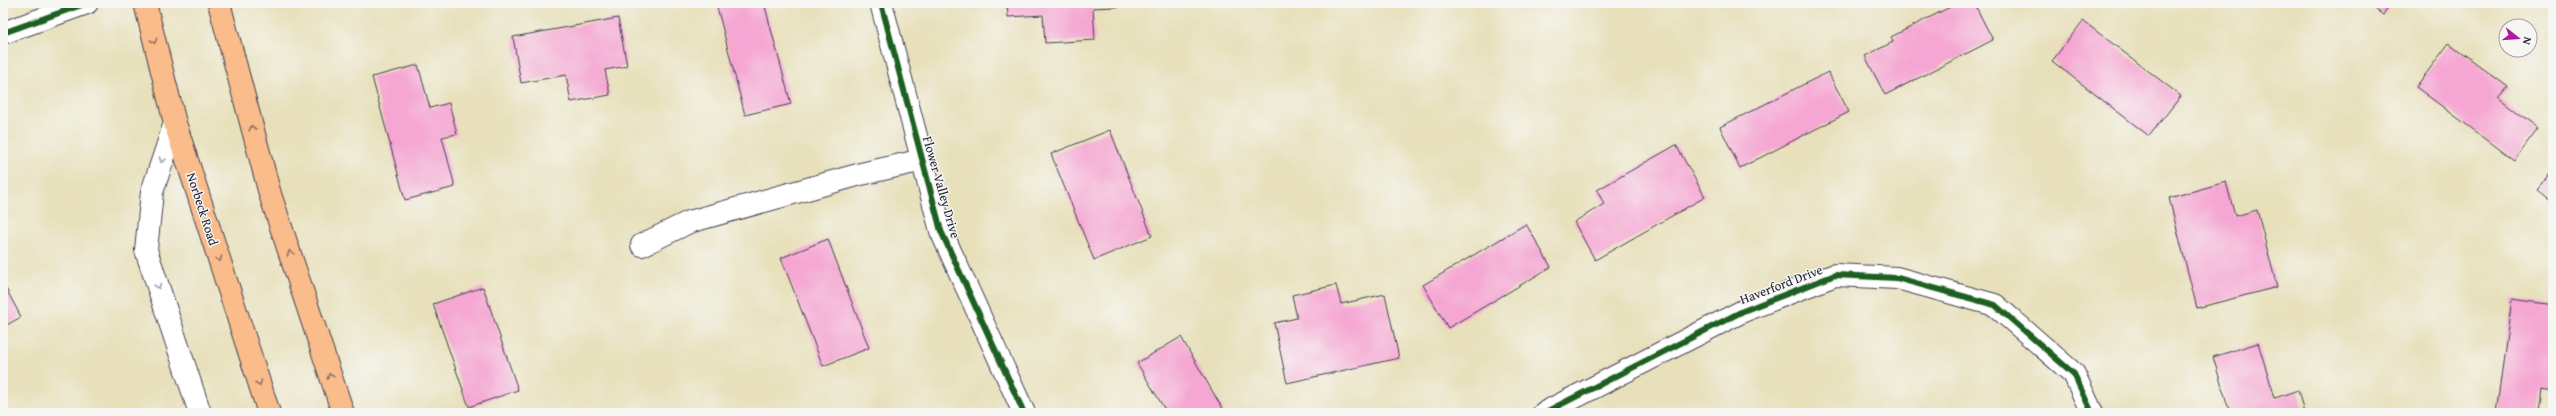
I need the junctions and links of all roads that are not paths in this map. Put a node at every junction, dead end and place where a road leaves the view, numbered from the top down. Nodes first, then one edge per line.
1 (87, 3) edge
2 (145, 3) edge
3 (219, 3) edge
4 (881, 3) edge
5 (49, 10) edge
6 (3, 33) edge
7 (176, 123) junction
8 (923, 160) junction
9 (642, 245) dead end
10 (200, 413) edge
11 (269, 413) edge
12 (343, 413) edge
13 (1024, 413) edge
14 (1544, 413) edge
15 (2092, 413) edge

1 - 5 street
2 -> 7 main road, Norbeck Road
12 -> 3 main road
4 - 8 street, Flower Valley Drive
5 - 6 street
7 -> 10 street
7 -> 11 main road, Norbeck Road
8 - 9 street
8 - 13 street, Flower Valley Drive
14 - 15 street, Haverford Drive

